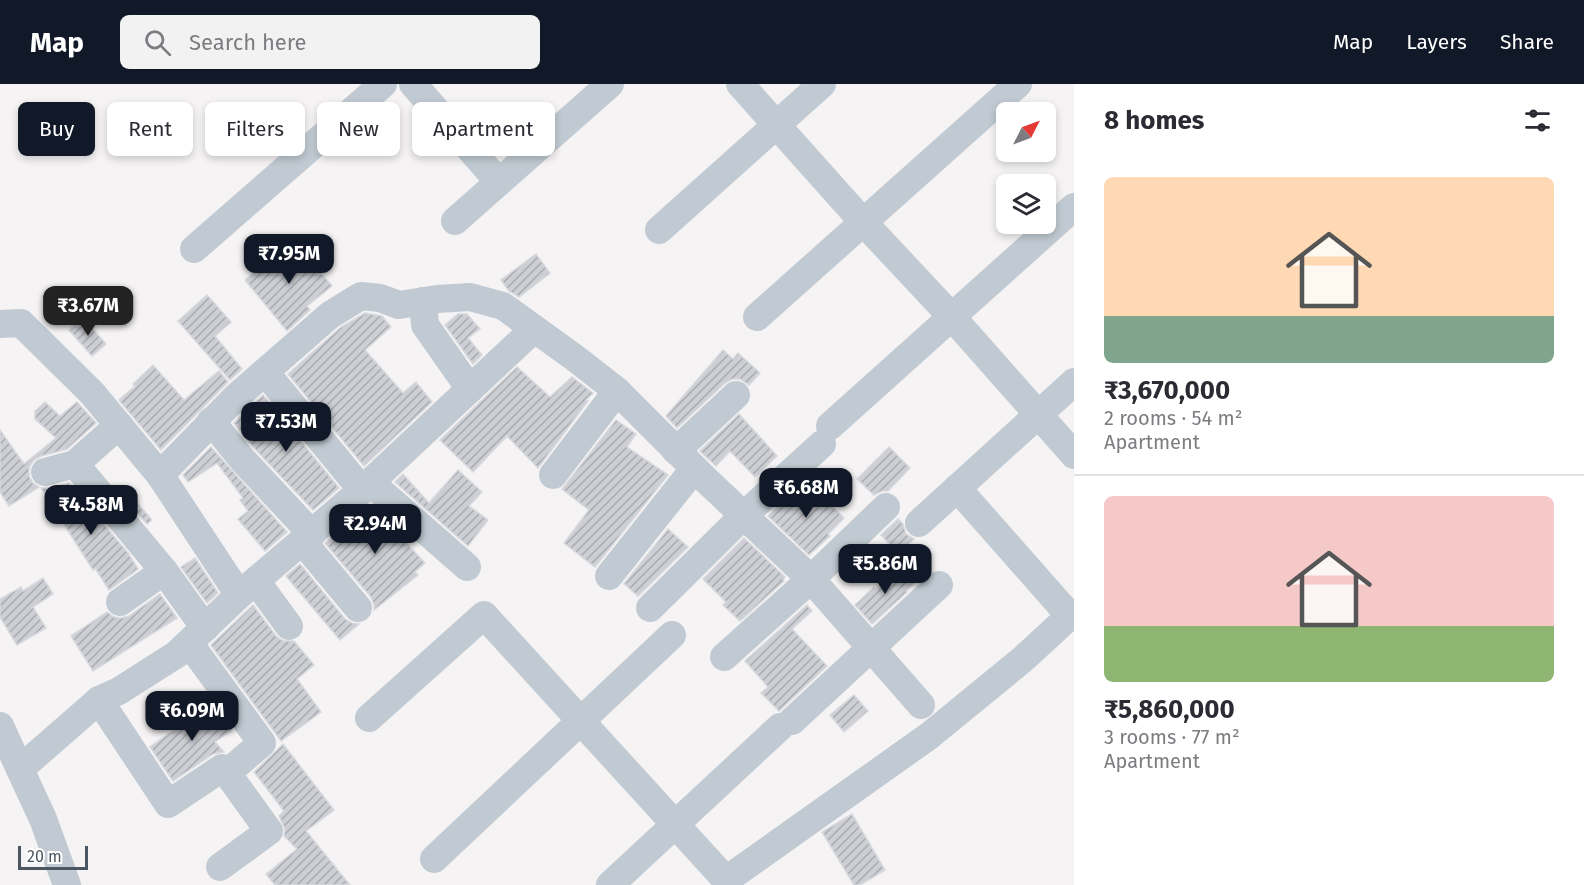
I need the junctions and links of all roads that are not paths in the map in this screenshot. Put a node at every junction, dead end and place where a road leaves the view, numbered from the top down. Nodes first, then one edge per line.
1 (383, 84) edge
2 (413, 84) edge
3 (610, 84) edge
4 (740, 84) edge
5 (822, 84) edge
6 (1018, 84) edge
7 (776, 124) junction
8 (499, 182) junction
9 (1074, 207) edge
10 (455, 221) dead end
11 (864, 223) junction
12 (659, 230) dead end
13 (194, 249) dead end
14 (423, 301) junction
15 (952, 316) junction
16 (757, 317) dead end
17 (0, 324) edge
18 (534, 329) junction
19 (265, 372) junction
20 (1074, 382) edge
21 (470, 389) junction
22 (617, 391) junction
23 (736, 395) dead end
24 (1038, 414) junction
25 (211, 421) junction
26 (119, 425) junction
27 (1074, 456) edge
28 (685, 460) junction
29 (75, 464) junction
30 (45, 472) dead end
31 (160, 475) junction
32 (553, 475) dead end
33 (367, 487) junction
34 (957, 488) junction
35 (886, 507) dead end
36 (743, 516) junction
37 (918, 523) dead end
38 (308, 538) junction
39 (467, 567) dead end
40 (164, 571) junction
41 (609, 576) dead end
42 (811, 579) junction
43 (939, 585) dead end
44 (248, 588) junction
45 (120, 602) dead end
46 (358, 608) dead end
47 (650, 608) dead end
48 (1072, 614) edge
49 (289, 626) dead end
50 (672, 634) dead end
51 (197, 635) junction
52 (871, 648) junction
53 (724, 657) dead end
54 (99, 700) junction
55 (921, 705) dead end
56 (369, 718) dead end
57 (581, 721) junction
58 (0, 726) edge
59 (20, 769) junction
60 (227, 773) junction
61 (675, 824) junction
62 (434, 859) dead end
63 (220, 867) dead end
64 (728, 882) edge
65 (65, 884) edge
66 (610, 885) edge

1 - 13 street
2 - 8 street
3 - 8 street
4 - 7 street
5 - 7 street
6 - 11 street
7 - 11 street
7 - 12 street
8 - 10 street
9 - 15 street
11 - 15 street
11 - 16 street
14 - 18 street
14 - 19 street
14 - 21 street
15 - 24 street
15 - 36 street
17 - 26 street
18 - 21 street
18 - 22 street
19 - 25 street
19 - 33 street
20 - 24 street
21 - 33 street
22 - 28 street
22 - 32 street
23 - 28 street
24 - 27 street
24 - 34 street
25 - 31 street
25 - 38 street
26 - 29 street
26 - 31 street
28 - 36 street
28 - 41 street
29 - 30 street
29 - 40 street
31 - 44 street
33 - 38 street
33 - 39 street
34 - 37 street
34 - 48 street
35 - 42 street
36 - 42 street
36 - 47 street
38 - 44 street
38 - 46 street
40 - 45 street
40 - 51 street
42 - 52 street
42 - 53 street
43 - 52 street
44 - 49 street
44 - 51 street
48 - 64 street
50 - 57 street
51 - 54 street
51 - 60 street
52 - 55 street
52 - 61 street
54 - 59 street
54 - 60 street
56 - 57 street
57 - 61 street
57 - 62 street
58 - 59 street
59 - 65 street
60 - 63 street
61 - 64 street
61 - 66 street

